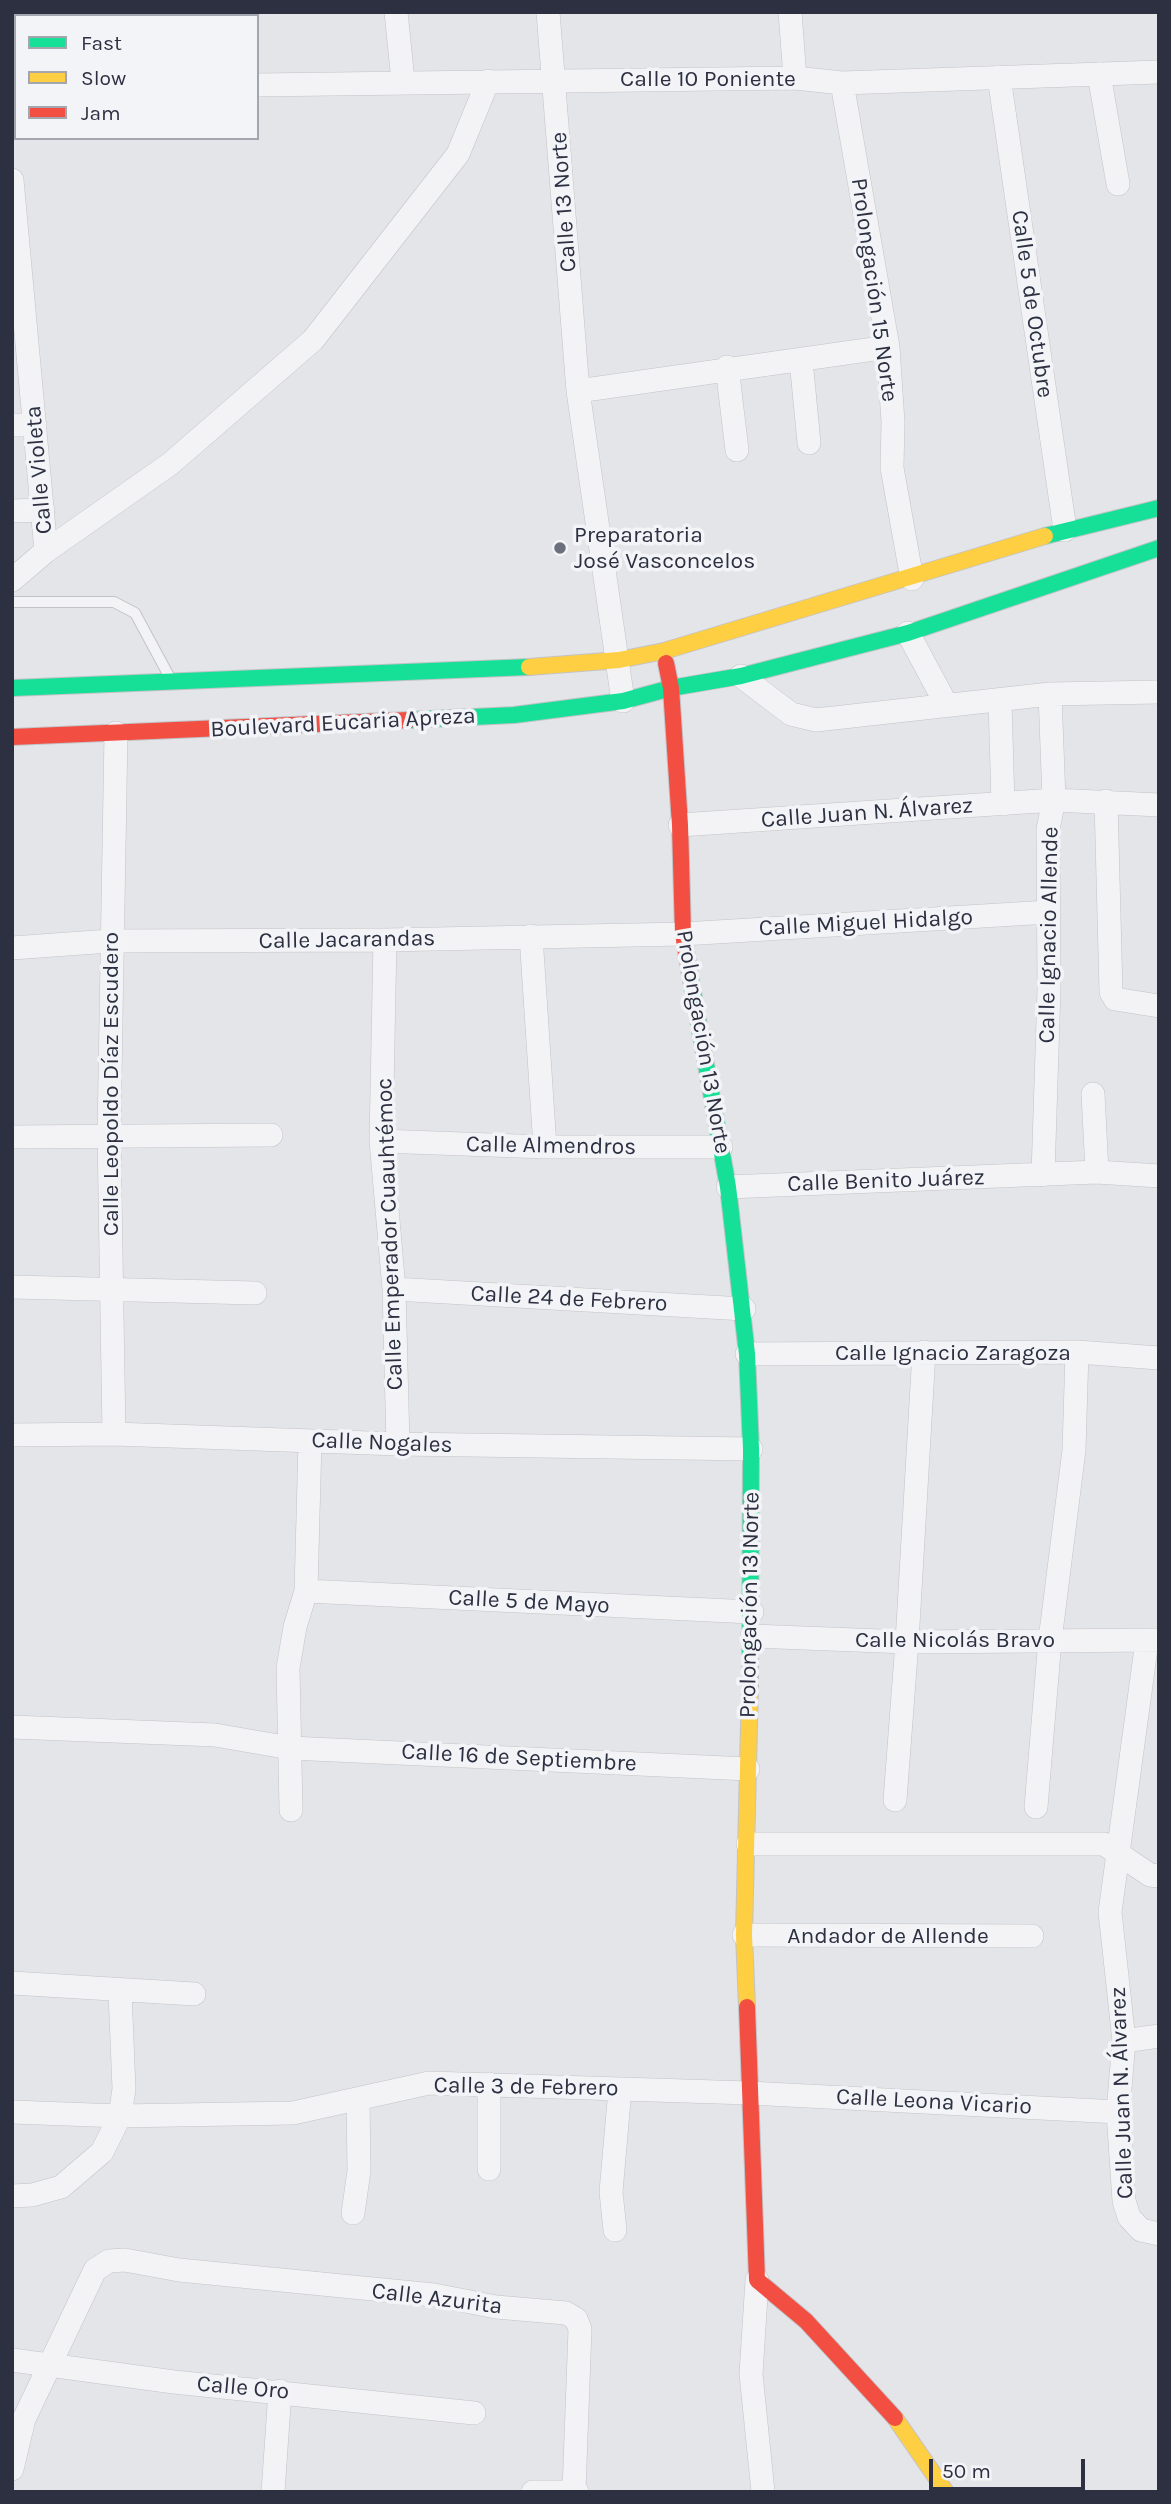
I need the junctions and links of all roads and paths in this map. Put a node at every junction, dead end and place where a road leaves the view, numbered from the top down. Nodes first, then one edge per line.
1 (396, 12) edge
2 (548, 12) edge
3 (790, 12) edge
4 (1159, 72) edge
5 (1098, 74) junction
6 (999, 77) junction
7 (795, 78) junction
8 (555, 80) junction
9 (403, 81) junction
10 (488, 81) junction
11 (842, 83) junction
12 (259, 85) edge
13 (12, 180) edge
14 (1118, 184) dead end
15 (888, 347) junction
16 (801, 360) junction
17 (727, 367) junction
18 (578, 391) junction
19 (24, 425) edge
20 (809, 443) dead end
21 (737, 450) dead end
22 (1159, 508) edge
23 (43, 510) junction
24 (12, 512) edge
25 (1065, 530) junction
26 (1159, 548) edge
27 (46, 551) junction
28 (912, 579) junction
29 (12, 580) edge
30 (12, 602) edge
31 (908, 633) junction
32 (664, 651) junction
33 (619, 660) junction
34 (741, 676) junction
35 (172, 682) junction
36 (12, 688) edge
37 (671, 688) junction
38 (1159, 692) edge
39 (1050, 694) junction
40 (623, 701) junction
41 (1000, 701) junction
42 (946, 704) junction
43 (116, 733) junction
44 (12, 737) edge
45 (1054, 800) junction
46 (1106, 801) junction
47 (1003, 804) junction
48 (1159, 805) edge
49 (680, 825) junction
50 (1049, 912) junction
51 (682, 934) junction
52 (531, 936) junction
53 (385, 940) junction
54 (110, 942) junction
55 (12, 948) edge
56 (1159, 1006) edge
57 (1093, 1094) dead end
58 (109, 1134) junction
59 (271, 1135) dead end
60 (12, 1137) edge
61 (382, 1141) junction
62 (545, 1147) junction
63 (721, 1147) junction
64 (1097, 1172) junction
65 (1043, 1175) junction
66 (1159, 1177) edge
67 (728, 1187) junction
68 (12, 1287) edge
69 (112, 1288) junction
70 (394, 1289) junction
71 (255, 1293) dead end
72 (744, 1308) junction
73 (923, 1352) junction
74 (1077, 1352) junction
75 (747, 1354) junction
76 (1159, 1358) edge
77 (114, 1434) junction
78 (12, 1435) edge
79 (310, 1441) junction
80 (398, 1444) junction
81 (751, 1449) junction
82 (306, 1591) junction
83 (752, 1612) junction
84 (752, 1636) junction
85 (1051, 1640) junction
86 (1153, 1641) edge
87 (907, 1642) junction
88 (12, 1727) edge
89 (290, 1748) junction
90 (748, 1769) junction
91 (895, 1801) dead end
92 (1036, 1807) dead end
93 (290, 1810) dead end
94 (748, 1844) junction
95 (1119, 1853) junction
96 (1159, 1876) edge
97 (744, 1935) junction
98 (1032, 1936) dead end
99 (12, 1983) edge
100 (120, 1992) junction
101 (194, 1994) dead end
102 (1159, 2036) edge
103 (1124, 2041) junction
104 (489, 2084) junction
105 (620, 2089) junction
106 (749, 2093) junction
107 (358, 2099) junction
108 (12, 2112) edge
109 (1118, 2112) junction
110 (120, 2116) junction
111 (489, 2169) dead end
112 (12, 2196) edge
113 (353, 2213) dead end
114 (615, 2230) dead end
115 (1156, 2234) edge
116 (757, 2280) junction
117 (12, 2360) edge
118 (50, 2366) junction
119 (280, 2391) junction
120 (474, 2413) dead end
121 (12, 2469) edge
122 (763, 2491) edge
123 (273, 2492) edge
124 (533, 2492) edge
125 (575, 2492) edge
126 (946, 2492) edge

1 - 9 street
2 - 8 street, Calle 13 Norte
3 - 7 street
4 - 5 street, Calle 10 Poniente
5 - 6 street, Calle 10 Poniente
5 - 14 street
6 - 11 street, Calle 10 Poniente
6 - 25 street, Calle 5 de Octubre
7 - 8 street, Calle 10 Poniente
7 - 11 street, Calle 10 Poniente
8 - 10 street, Calle 10 Poniente
8 - 18 street, Calle 13 Norte
9 - 10 street, Calle 10 Poniente
9 - 12 street, Calle 10 Poniente
10 - 27 street
11 - 15 street, Prolongación 15 Norte
13 - 19 street, Calle Violeta
15 - 16 street
15 - 28 street, Prolongación 15 Norte
16 - 17 street
16 - 20 street
17 - 18 street
17 - 21 street
18 - 33 street, Calle 13 Norte
19 - 23 street, Calle Violeta
22 - 25 main road, Boulevard Eucaria Apreza
23 - 24 street
23 - 27 street, Calle Violeta
25 - 28 main road, Boulevard Eucaria Apreza
26 - 31 main road, Boulevard Eucaria Apreza
27 - 29 street
28 - 32 main road, Boulevard Eucaria Apreza
30 - 35 lane
31 - 34 main road, Boulevard Eucaria Apreza
31 - 42 street
32 - 33 main road, Boulevard Eucaria Apreza
32 - 37 main road, Prolongación 13 Norte
33 - 35 main road, Boulevard Eucaria Apreza
33 - 40 street, Calle 13 Norte
34 - 37 main road, Boulevard Eucaria Apreza
34 - 42 street
35 - 36 main road, Boulevard Eucaria Apreza
37 - 40 main road, Boulevard Eucaria Apreza
37 - 49 main road, Prolongación 13 Norte
38 - 39 street
39 - 41 street
39 - 45 street, Calle Ignacio Allende
40 - 43 main road, Boulevard Eucaria Apreza
41 - 42 street
41 - 47 street
43 - 44 main road, Boulevard Eucaria Apreza
43 - 54 street, Calle Leopoldo Díaz Escudero
45 - 46 street, Calle Juan N. Álvarez
45 - 47 street, Calle Juan N. Álvarez
45 - 50 street, Calle Ignacio Allende
46 - 48 street, Calle Juan N. Álvarez
46 - 56 street
47 - 49 street, Calle Juan N. Álvarez
49 - 51 main road, Prolongación 13 Norte
50 - 51 street, Calle Miguel Hidalgo
50 - 65 street, Calle Ignacio Allende
51 - 52 street, Calle Jacarandas
51 - 63 main road, Prolongación 13 Norte
52 - 53 street, Calle Jacarandas
52 - 62 street
53 - 54 street, Calle Jacarandas
53 - 61 street, Calle Emperador Cuauhtémoc
54 - 55 street, Calle Jacarandas
54 - 58 street, Calle Leopoldo Díaz Escudero
57 - 64 street
58 - 59 street
58 - 60 street
58 - 69 street, Calle Leopoldo Díaz Escudero
61 - 62 street, Calle Almendros
61 - 70 street, Calle Emperador Cuauhtémoc
62 - 63 street, Calle Almendros
63 - 67 main road, Prolongación 13 Norte
64 - 65 street, Calle Benito Juárez
64 - 66 street, Calle Benito Juárez
65 - 67 street, Calle Benito Juárez
67 - 72 main road, Prolongación 13 Norte
68 - 69 street
69 - 71 street
69 - 77 street, Calle Leopoldo Díaz Escudero
70 - 72 street, Calle 24 de Febrero
70 - 80 street, Calle Emperador Cuauhtémoc
72 - 75 main road, Prolongación 13 Norte
73 - 74 street, Calle Ignacio Zaragoza
73 - 75 street, Calle Ignacio Zaragoza
73 - 87 street
74 - 76 street, Calle Ignacio Zaragoza
74 - 85 street
75 - 81 main road, Prolongación 13 Norte
77 - 78 street, Calle Nogales
77 - 79 street, Calle Nogales
79 - 80 street, Calle Nogales
79 - 82 street
80 - 81 street, Calle Nogales
81 - 83 main road, Prolongación 13 Norte
82 - 83 street, Calle 5 de Mayo
82 - 89 street
83 - 84 main road, Prolongación 13 Norte
84 - 87 street, Calle Nicolás Bravo
84 - 90 main road, Prolongación 13 Norte
85 - 86 street, Calle Nicolás Bravo
85 - 87 street, Calle Nicolás Bravo
85 - 92 street
86 - 95 street, Calle Juan N. Álvarez
87 - 91 street
88 - 89 street, Calle 16 de Septiembre
89 - 90 street, Calle 16 de Septiembre
89 - 93 street
90 - 94 main road, Prolongación 13 Norte
94 - 95 street
94 - 97 main road, Prolongación 13 Norte
95 - 96 street
95 - 103 street, Calle Juan N. Álvarez
97 - 98 street, Andador de Allende
97 - 106 main road, Prolongación 13 Norte
99 - 100 street
100 - 101 street
100 - 110 street
102 - 103 street
103 - 109 street, Calle Juan N. Álvarez
104 - 105 street, Calle 3 de Febrero
104 - 107 street, Calle 3 de Febrero
104 - 111 street
105 - 106 street, Calle 3 de Febrero
105 - 114 street
106 - 109 street, Calle Leona Vicario
106 - 116 main road, Prolongación 13 Norte
107 - 110 street, Calle 3 de Febrero
107 - 113 street
108 - 110 street, Calle 3 de Febrero
109 - 115 street, Calle Juan N. Álvarez
110 - 112 street
116 - 122 street
116 - 126 main road
117 - 118 street, Calle Oro
118 - 119 street, Calle Oro
118 - 121 street, Calle Azurita
118 - 125 street, Calle Azurita
119 - 120 street, Calle Oro
119 - 123 street
124 - 125 street

